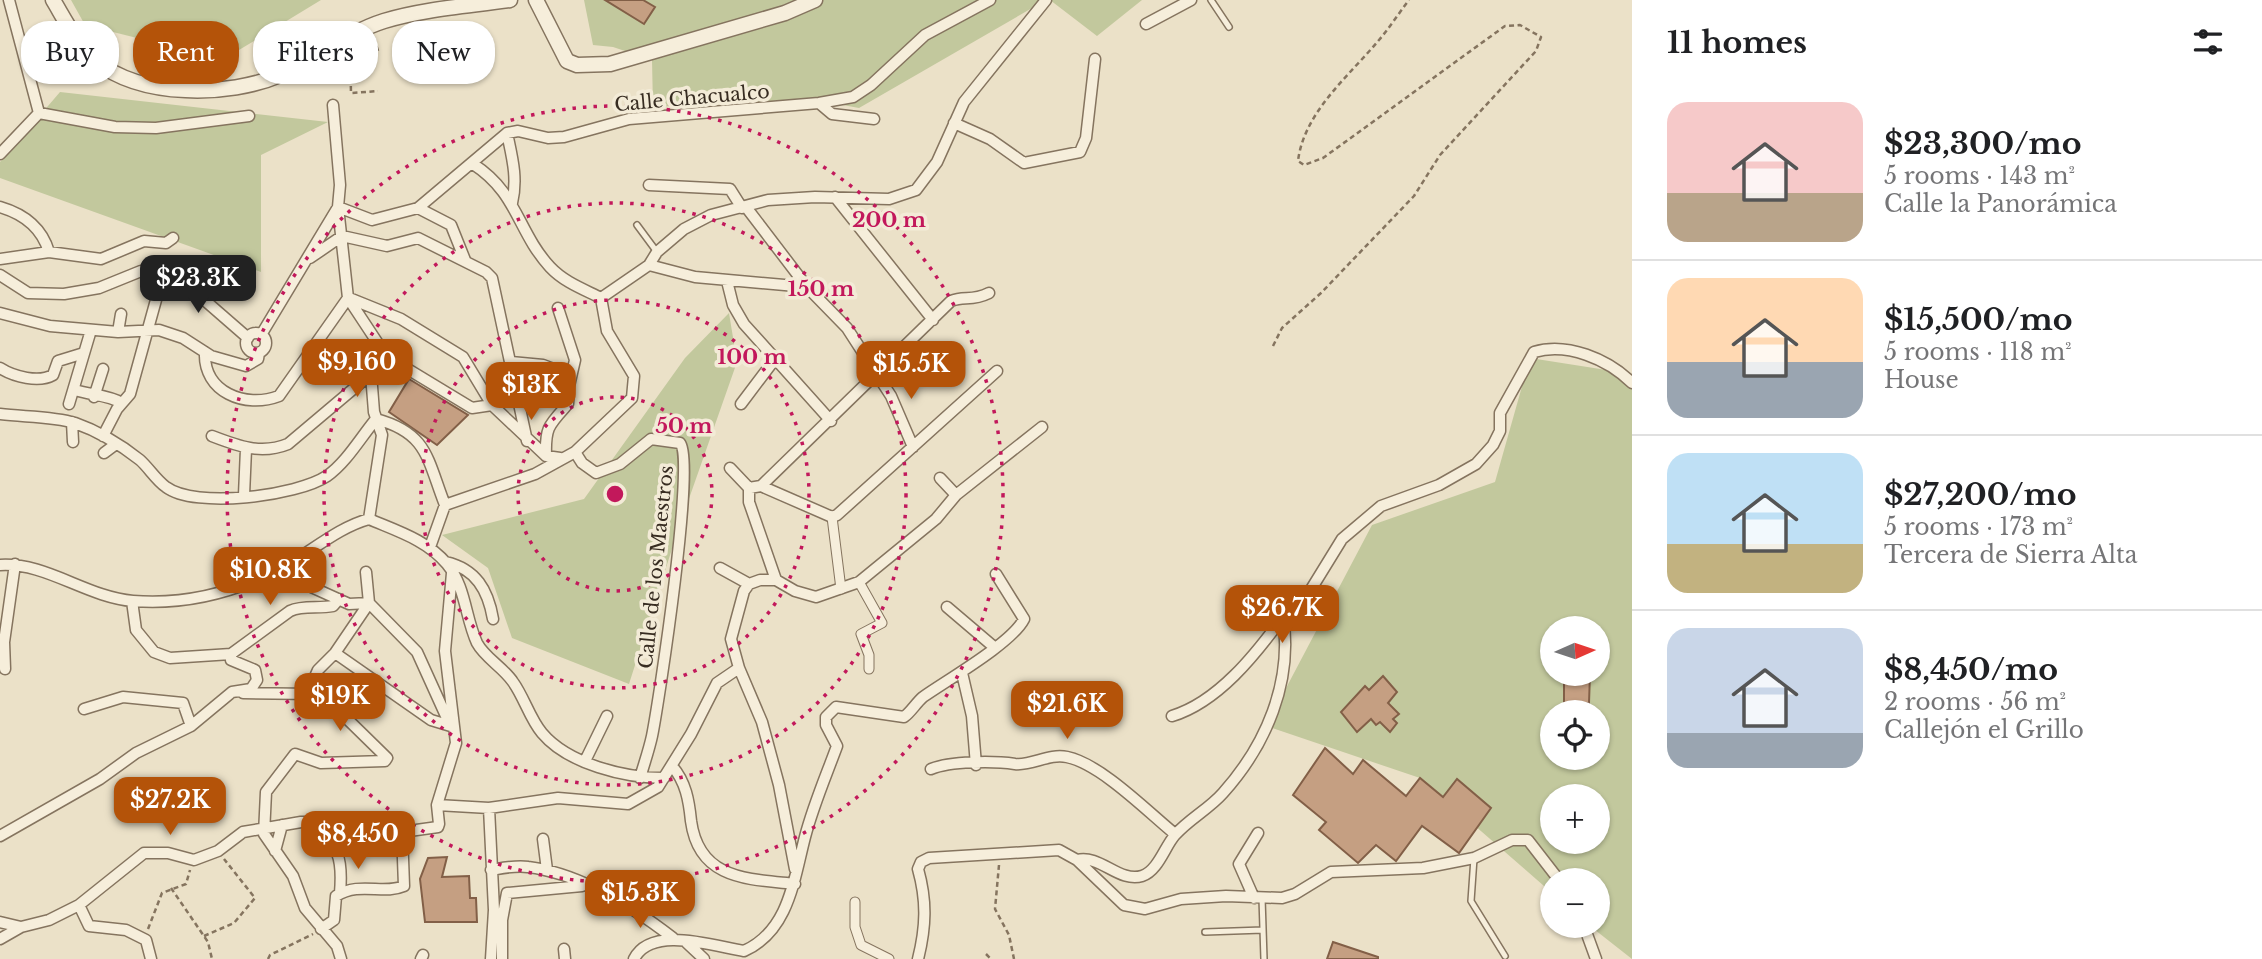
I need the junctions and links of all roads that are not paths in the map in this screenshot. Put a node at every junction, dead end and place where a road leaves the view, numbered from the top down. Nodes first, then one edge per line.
1 (54, 0) edge
2 (510, 0) edge
3 (537, 0) edge
4 (815, 0) edge
5 (990, 0) edge
6 (1046, 0) edge
7 (1191, 0) edge
8 (1211, 0) edge
9 (11, 1) edge
10 (443, 5) edge
11 (1146, 24) dead end
12 (1229, 27) dead end
13 (1095, 59) dead end
14 (819, 103) junction
15 (332, 105) dead end
16 (39, 113) junction
17 (249, 116) dead end
18 (874, 119) dead end
19 (954, 123) junction
20 (507, 133) junction
21 (0, 154) edge
22 (473, 164) junction
23 (649, 185) dead end
24 (835, 197) junction
25 (512, 202) junction
26 (0, 207) edge
27 (338, 207) junction
28 (744, 207) junction
29 (418, 208) junction
30 (637, 225) dead end
31 (342, 236) junction
32 (173, 238) dead end
33 (49, 252) junction
34 (657, 252) junction
35 (310, 258) junction
36 (0, 259) edge
37 (465, 260) junction
38 (649, 265) junction
39 (164, 271) junction
40 (0, 275) edge
41 (727, 281) junction
42 (807, 287) junction
43 (989, 293) dead end
44 (348, 298) junction
45 (601, 298) junction
46 (558, 308) dead end
47 (0, 313) edge
48 (121, 314) dead end
49 (933, 320) junction
50 (91, 330) junction
51 (149, 330) junction
52 (118, 332) junction
53 (261, 335) junction
54 (248, 338) junction
55 (379, 345) junction
56 (205, 352) junction
57 (84, 353) junction
58 (259, 353) junction
59 (775, 359) junction
60 (510, 362) junction
61 (0, 368) edge
62 (103, 369) dead end
63 (876, 371) junction
64 (997, 371) dead end
65 (371, 374) junction
66 (1632, 383) edge
67 (567, 387) junction
68 (75, 390) junction
69 (94, 397) junction
70 (122, 403) junction
71 (69, 404) dead end
72 (741, 404) dead end
73 (492, 405) junction
74 (0, 414) edge
75 (376, 419) junction
76 (831, 421) junction
77 (72, 422) junction
78 (1042, 427) dead end
79 (103, 436) junction
80 (212, 436) dead end
81 (527, 441) junction
82 (73, 442) dead end
83 (116, 444) junction
84 (914, 447) junction
85 (246, 449) junction
86 (575, 452) junction
87 (104, 453) dead end
88 (546, 456) junction
89 (560, 457) junction
90 (730, 468) dead end
91 (940, 478) dead end
92 (755, 487) junction
93 (244, 495) junction
94 (956, 495) junction
95 (445, 505) junction
96 (832, 517) junction
97 (369, 519) junction
98 (430, 547) junction
99 (15, 564) junction
100 (0, 565) edge
101 (449, 566) junction
102 (720, 568) dead end
103 (276, 571) junction
104 (366, 572) dead end
105 (996, 574) dead end
106 (776, 580) junction
107 (859, 582) junction
108 (749, 584) junction
109 (841, 589) junction
110 (339, 599) junction
111 (132, 601) junction
112 (369, 603) junction
113 (947, 607) dead end
114 (1283, 617) junction
115 (494, 619) dead end
116 (994, 648) junction
117 (335, 653) junction
118 (231, 654) junction
119 (739, 668) junction
120 (5, 669) dead end
121 (869, 669) dead end
122 (962, 674) junction
123 (232, 692) junction
124 (313, 694) junction
125 (84, 709) dead end
126 (607, 716) dead end
127 (1172, 716) dead end
128 (191, 726) junction
129 (454, 727) junction
130 (585, 761) junction
131 (976, 765) junction
132 (672, 766) junction
133 (931, 769) dead end
134 (640, 778) junction
135 (664, 778) junction
136 (437, 805) junction
137 (489, 807) junction
138 (282, 825) junction
139 (263, 827) junction
140 (1258, 833) dead end
141 (1175, 834) junction
142 (0, 836) edge
143 (543, 839) dead end
144 (275, 852) junction
145 (1474, 858) junction
146 (1077, 860) junction
147 (1550, 868) edge
148 (491, 870) junction
149 (547, 870) junction
150 (796, 880) junction
151 (585, 886) junction
152 (340, 893) junction
153 (1258, 898) junction
154 (855, 902) dead end
155 (79, 905) junction
156 (0, 922) edge
157 (21, 927) junction
158 (320, 929) junction
159 (1263, 930) junction
160 (1205, 932) dead end
161 (673, 938) junction
162 (1589, 938) edge
163 (0, 939) edge
164 (687, 943) junction
165 (1506, 956) dead end
166 (151, 959) edge
167 (341, 959) edge
168 (491, 959) edge
169 (502, 959) edge
170 (634, 959) edge
171 (704, 959) edge
172 (889, 959) edge
173 (918, 959) edge
174 (1264, 959) edge
175 (1597, 959) edge

1 - 10 street
2 - 10 street
3 - 4 street
5 - 14 street, Calle Chacualco
6 - 19 street
7 - 11 street
8 - 12 lane
9 - 16 street
13 - 19 street
14 - 18 street
14 - 20 street, Calle Chacualco
15 - 27 street
16 - 17 street
16 - 21 street
19 - 24 street
20 - 22 street
20 - 25 street
22 - 25 street
22 - 29 street
23 - 28 street
24 - 28 street
24 - 49 street
25 - 45 street
26 - 33 street
27 - 29 street
27 - 31 street
27 - 35 street
28 - 34 street
28 - 42 street
29 - 37 street
30 - 34 lane
31 - 35 street
31 - 37 street
31 - 44 street
32 - 33 street
33 - 36 street
34 - 38 street
35 - 53 street
37 - 60 street
38 - 41 street
38 - 45 street
39 - 40 street
39 - 51 street
39 - 54 street
41 - 42 street
41 - 59 street
42 - 63 street
43 - 49 street
44 - 55 street
44 - 56 street
44 - 73 street
45 - 86 street
46 - 67 street
47 - 50 street
48 - 52 street
49 - 63 street
50 - 52 street
50 - 57 street
51 - 52 street
51 - 56 street
51 - 70 street
53 - 54 street
53 - 58 street
54 - 58 street
55 - 65 street
55 - 73 street
56 - 58 street
57 - 61 street
57 - 68 street
59 - 72 street
59 - 76 street
60 - 67 street
60 - 81 street
62 - 69 street
63 - 76 street
63 - 84 street
64 - 84 street
65 - 75 street
65 - 85 street
66 - 114 street
67 - 88 street
68 - 69 street
68 - 71 street
69 - 70 street
70 - 79 street
73 - 81 street
74 - 77 street
75 - 93 street
75 - 95 street
75 - 97 street
76 - 92 street
77 - 79 street
77 - 82 street
78 - 94 street
79 - 83 street
80 - 85 street
81 - 88 street
83 - 87 street
83 - 93 street
84 - 96 street
85 - 93 street
86 - 89 street
86 - 134 street, Calle de los Maestros
88 - 89 street
89 - 95 street
90 - 92 street
91 - 94 street
92 - 96 street
92 - 106 street
94 - 107 street
95 - 98 street
96 - 109 street
97 - 98 street
97 - 103 street
98 - 101 street
99 - 100 street
99 - 111 street
99 - 120 street
101 - 115 street
101 - 129 street
101 - 130 street
102 - 108 street
103 - 110 street
103 - 111 street
104 - 112 street
105 - 116 street
106 - 108 street
106 - 109 street
107 - 109 street
107 - 121 street
108 - 119 street
110 - 112 street
110 - 118 street
111 - 118 street
112 - 117 street
112 - 129 street
113 - 116 street
114 - 127 street
114 - 141 street
116 - 122 street
117 - 124 street
117 - 129 street
118 - 123 street
119 - 132 street
119 - 150 street
122 - 131 street
122 - 150 street
123 - 124 street
123 - 128 street
124 - 139 street
125 - 128 street
126 - 130 street
128 - 142 street
129 - 136 street
130 - 134 street
131 - 133 street
131 - 141 street
132 - 135 street
132 - 150 street
134 - 135 street
135 - 137 street
136 - 137 street
136 - 152 street
137 - 148 street
138 - 139 street
138 - 144 street
138 - 152 street
139 - 144 street
139 - 155 street
140 - 153 street
141 - 146 street
143 - 149 street
144 - 158 street
145 - 147 street
145 - 153 street
145 - 165 lane
146 - 153 street
146 - 173 street
148 - 149 street
148 - 168 street
149 - 151 street
150 - 164 street
151 - 161 street
151 - 169 street
152 - 158 street
153 - 159 lane
154 - 172 street
155 - 157 street
155 - 166 street
156 - 157 street
157 - 163 street
158 - 167 street
159 - 160 lane
159 - 174 lane
161 - 164 street
161 - 170 street
162 - 175 street
164 - 171 street

